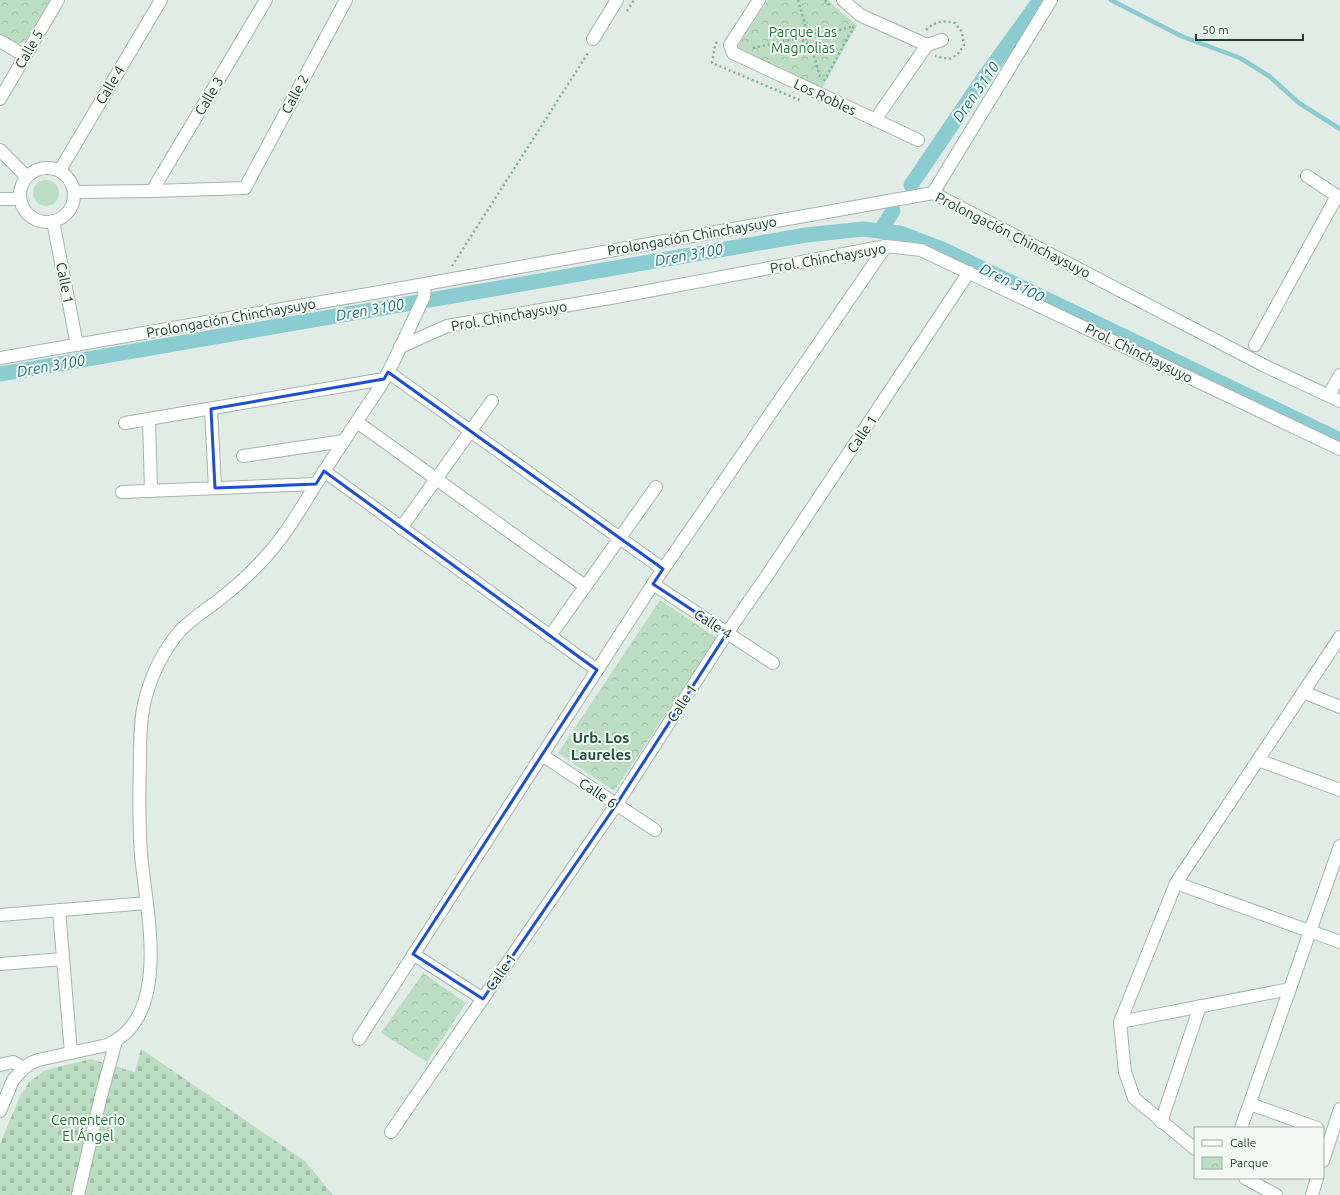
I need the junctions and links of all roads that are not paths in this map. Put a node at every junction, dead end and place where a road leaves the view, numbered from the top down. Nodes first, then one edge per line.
1 (58, 0) edge
2 (161, 0) edge
3 (266, 0) edge
4 (346, 0) edge
5 (617, 0) edge
6 (759, 0) edge
7 (843, 0) edge
8 (1051, 0) edge
9 (593, 39) dead end
10 (942, 40) dead end
11 (0, 41) edge
12 (927, 45) junction
13 (26, 56) junction
14 (0, 99) edge
15 (875, 120) junction
16 (918, 140) dead end
17 (0, 150) edge
18 (60, 170) junction
19 (26, 176) junction
20 (1307, 176) dead end
21 (74, 192) junction
22 (152, 192) junction
23 (933, 193) junction
24 (1338, 197) edge
25 (0, 199) edge
26 (20, 199) junction
27 (53, 221) junction
28 (886, 246) junction
29 (969, 272) junction
30 (425, 284) junction
31 (77, 345) junction
32 (1255, 345) dead end
33 (400, 347) junction
34 (0, 358) edge
35 (1340, 375) edge
36 (386, 376) junction
37 (1329, 395) junction
38 (492, 401) dead end
39 (1340, 401) edge
40 (210, 408) junction
41 (149, 419) junction
42 (356, 422) junction
43 (125, 423) dead end
44 (470, 431) junction
45 (344, 441) junction
46 (1340, 449) edge
47 (243, 456) dead end
48 (324, 471) junction
49 (436, 479) junction
50 (316, 484) junction
51 (656, 487) dead end
52 (214, 488) junction
53 (151, 491) junction
54 (122, 492) dead end
55 (401, 528) junction
56 (620, 538) junction
57 (664, 569) junction
58 (653, 584) junction
59 (585, 586) junction
60 (727, 633) junction
61 (550, 636) junction
62 (1340, 637) edge
63 (773, 663) dead end
64 (597, 670) junction
65 (1303, 692) junction
66 (1340, 707) edge
67 (542, 755) junction
68 (1258, 760) junction
69 (1340, 790) edge
70 (616, 805) junction
71 (655, 830) dead end
72 (1340, 846) edge
73 (1176, 883) junction
74 (147, 903) junction
75 (59, 910) junction
76 (0, 915) edge
77 (1310, 931) junction
78 (1340, 942) edge
79 (413, 954) junction
80 (63, 959) junction
81 (0, 964) edge
82 (1290, 989) junction
83 (483, 999) junction
84 (1200, 1006) junction
85 (1120, 1022) junction
86 (359, 1039) dead end
87 (116, 1041) junction
88 (71, 1052) junction
89 (0, 1065) edge
90 (24, 1068) junction
91 (1250, 1104) junction
92 (1340, 1109) edge
93 (0, 1111) edge
94 (1161, 1122) junction
95 (1241, 1127) edge
96 (1314, 1127) edge
97 (391, 1132) dead end
98 (1332, 1133) edge
99 (1194, 1148) edge
100 (1324, 1158) edge
101 (1247, 1179) edge
102 (1317, 1179) edge
103 (78, 1195) edge
104 (1276, 1195) edge
105 (1312, 1195) edge

1 - 13 street, Calle 5
2 - 18 street, Calle 4
3 - 22 street, Calle 3
4 - 22 street, Calle 2
5 - 9 street
6 - 15 street, Los Robles
7 - 12 street
8 - 23 street
10 - 12 street
11 - 13 street
12 - 15 street
13 - 14 street, Calle 5
15 - 16 street, Los Robles
17 - 19 street
18 - 19 street
18 - 21 street
19 - 26 street
20 - 24 street
21 - 22 street
21 - 27 street
23 - 30 street, Prolongación Chinchaysuyo
23 - 37 street, Prolongación Chinchaysuyo
24 - 32 street
25 - 26 street
26 - 27 street
27 - 31 street, Calle 1
28 - 29 street, Prol. Chinchaysuyo
28 - 33 street, Prol. Chinchaysuyo
28 - 57 street
29 - 46 street, Prol. Chinchaysuyo
29 - 60 street, Calle 1
30 - 31 street, Prolongación Chinchaysuyo
30 - 33 street
31 - 34 street, Prolongación Chinchaysuyo
33 - 36 street
35 - 37 street
36 - 40 street
36 - 42 street
36 - 44 street
37 - 39 street, Prolongación Chinchaysuyo
38 - 44 street
40 - 41 street
40 - 52 street
41 - 43 street
41 - 53 street
42 - 45 street
42 - 49 street
44 - 49 street
44 - 56 street
45 - 47 street
45 - 48 street
48 - 50 street
48 - 55 street
49 - 55 street
49 - 59 street
50 - 52 street
50 - 74 street
51 - 56 street
52 - 53 street
53 - 54 street
55 - 61 street
56 - 57 street
56 - 59 street
57 - 58 street
58 - 60 street, Calle 4
58 - 64 street
59 - 61 street
60 - 63 street, Calle 4
60 - 70 street, Calle 1
61 - 64 street
62 - 65 street
64 - 67 street
65 - 66 street
65 - 68 street
67 - 70 street, Calle 6
67 - 79 street
68 - 69 street
68 - 73 street
70 - 71 street, Calle 6
70 - 83 street, Calle 1
72 - 77 street
73 - 77 street
73 - 85 street
74 - 75 street
74 - 87 street
75 - 76 street
75 - 80 street
77 - 78 street
77 - 82 street
79 - 83 street
79 - 86 street
80 - 81 street
80 - 88 street
82 - 84 street
82 - 91 street
83 - 97 street, Calle 1
84 - 85 street
84 - 94 street
85 - 94 street
87 - 88 street
87 - 103 street
88 - 90 street
89 - 90 street
90 - 93 street
91 - 95 street
91 - 96 street
92 - 98 street
94 - 99 street
98 - 100 street
101 - 104 street
102 - 105 street

